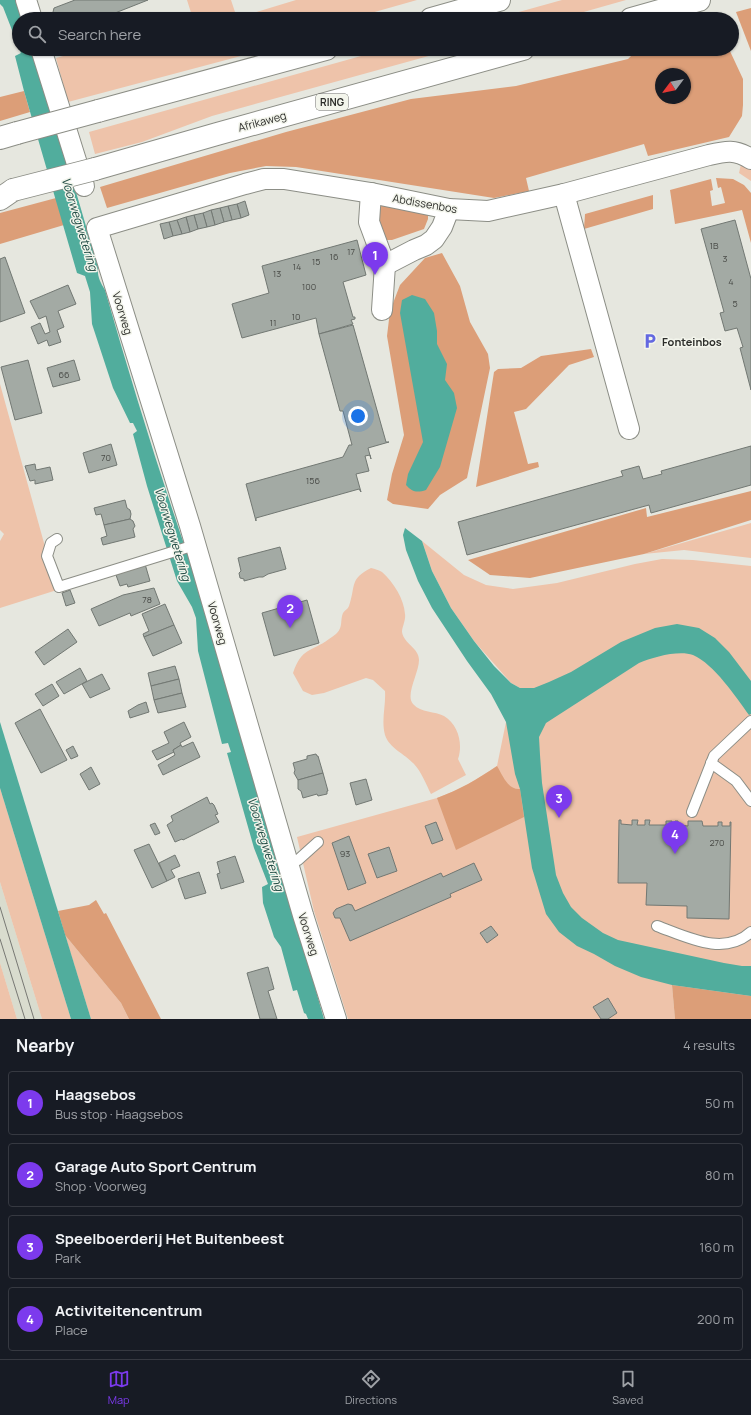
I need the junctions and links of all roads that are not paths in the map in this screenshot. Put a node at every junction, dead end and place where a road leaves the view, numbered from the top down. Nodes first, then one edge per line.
1 (26, 0) edge
2 (499, 0) edge
3 (699, 0) edge
4 (30, 12) edge
5 (456, 12) edge
6 (656, 12) edge
7 (44, 56) edge
8 (300, 56) edge
9 (498, 56) edge
10 (9, 135) edge
11 (751, 159) edge
12 (89, 177) junction
13 (371, 193) junction
14 (4, 194) edge
15 (564, 194) junction
16 (449, 209) junction
17 (97, 228) joint
18 (385, 265) junction
19 (382, 310) dead end
20 (629, 429) dead end
21 (57, 539) dead end
22 (195, 545) junction
23 (751, 721) edge
24 (711, 763) junction
25 (751, 801) edge
26 (692, 812) dead end
27 (318, 842) dead end
28 (288, 862) junction
29 (657, 926) dead end
30 (751, 932) edge
31 (336, 1019) edge

1 - 4 street
2 - 5 main road
3 - 6 main road
7 - 12 street
8 - 10 main road, bridge
9 - 12 main road, Afrikaweg / RING
11 - 15 street, Abdissenbos
12 - 14 main road, Afrikaweg / RING, bridge
13 - 16 street, Abdissenbos
13 - 17 street, Abdissenbos
13 - 18 street
15 - 16 street, Abdissenbos
15 - 20 street
16 - 18 street
17 - 22 street, Voorweg
18 - 19 street
21 - 22 lane
22 - 28 street, Voorweg
23 - 24 lane
24 - 25 lane
24 - 26 lane
27 - 28 lane
28 - 31 street, Voorweg
29 - 30 lane

